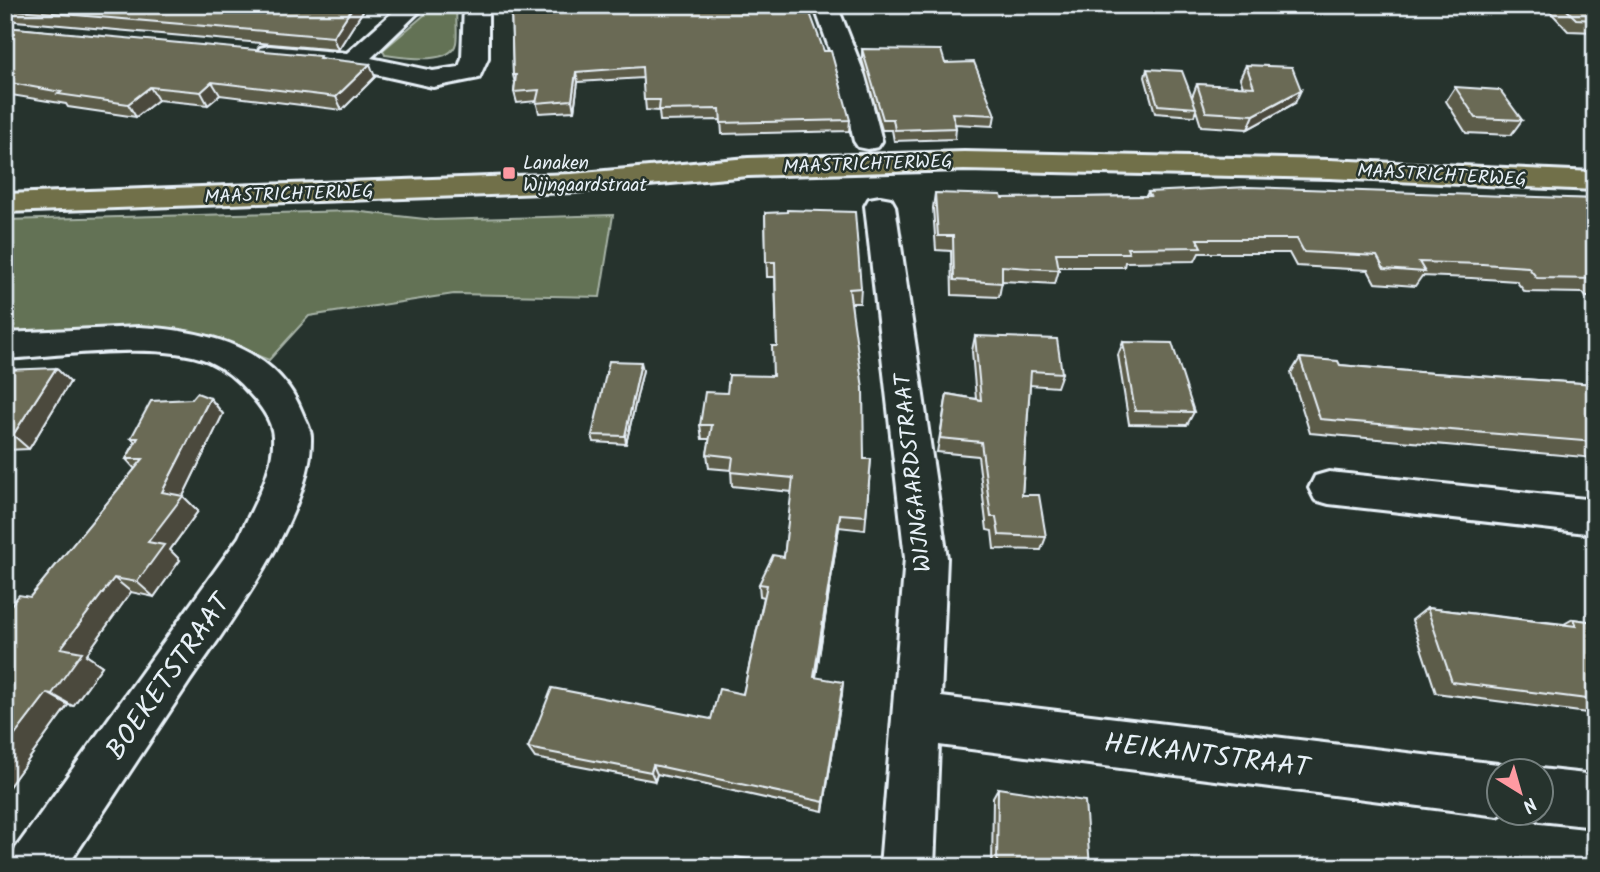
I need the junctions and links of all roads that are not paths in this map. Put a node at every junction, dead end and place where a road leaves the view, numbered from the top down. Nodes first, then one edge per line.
1 (415, 5) edge
2 (476, 5) edge
3 (825, 5) edge
4 (246, 51) edge
5 (353, 61) junction
6 (868, 141) dead end
7 (1595, 181) edge
8 (5, 203) edge
9 (880, 206) dead end
10 (5, 346) edge
11 (1329, 488) dead end
12 (1595, 517) edge
13 (916, 718) junction
14 (1484, 788) edge
15 (1554, 797) edge
16 (1595, 802) edge
17 (35, 867) edge
18 (907, 867) edge

1 - 5 street
2 - 5 street
3 - 6 street
4 - 5 street
7 - 8 main road, MAASTRICHTERWEG
9 - 13 street, WIJNGAARDSTRAAT
10 - 17 street, BOEKETSTRAAT
11 - 12 street
13 - 14 street, HEIKANTSTRAAT
13 - 18 street, WIJNGAARDSTRAAT
15 - 16 street

